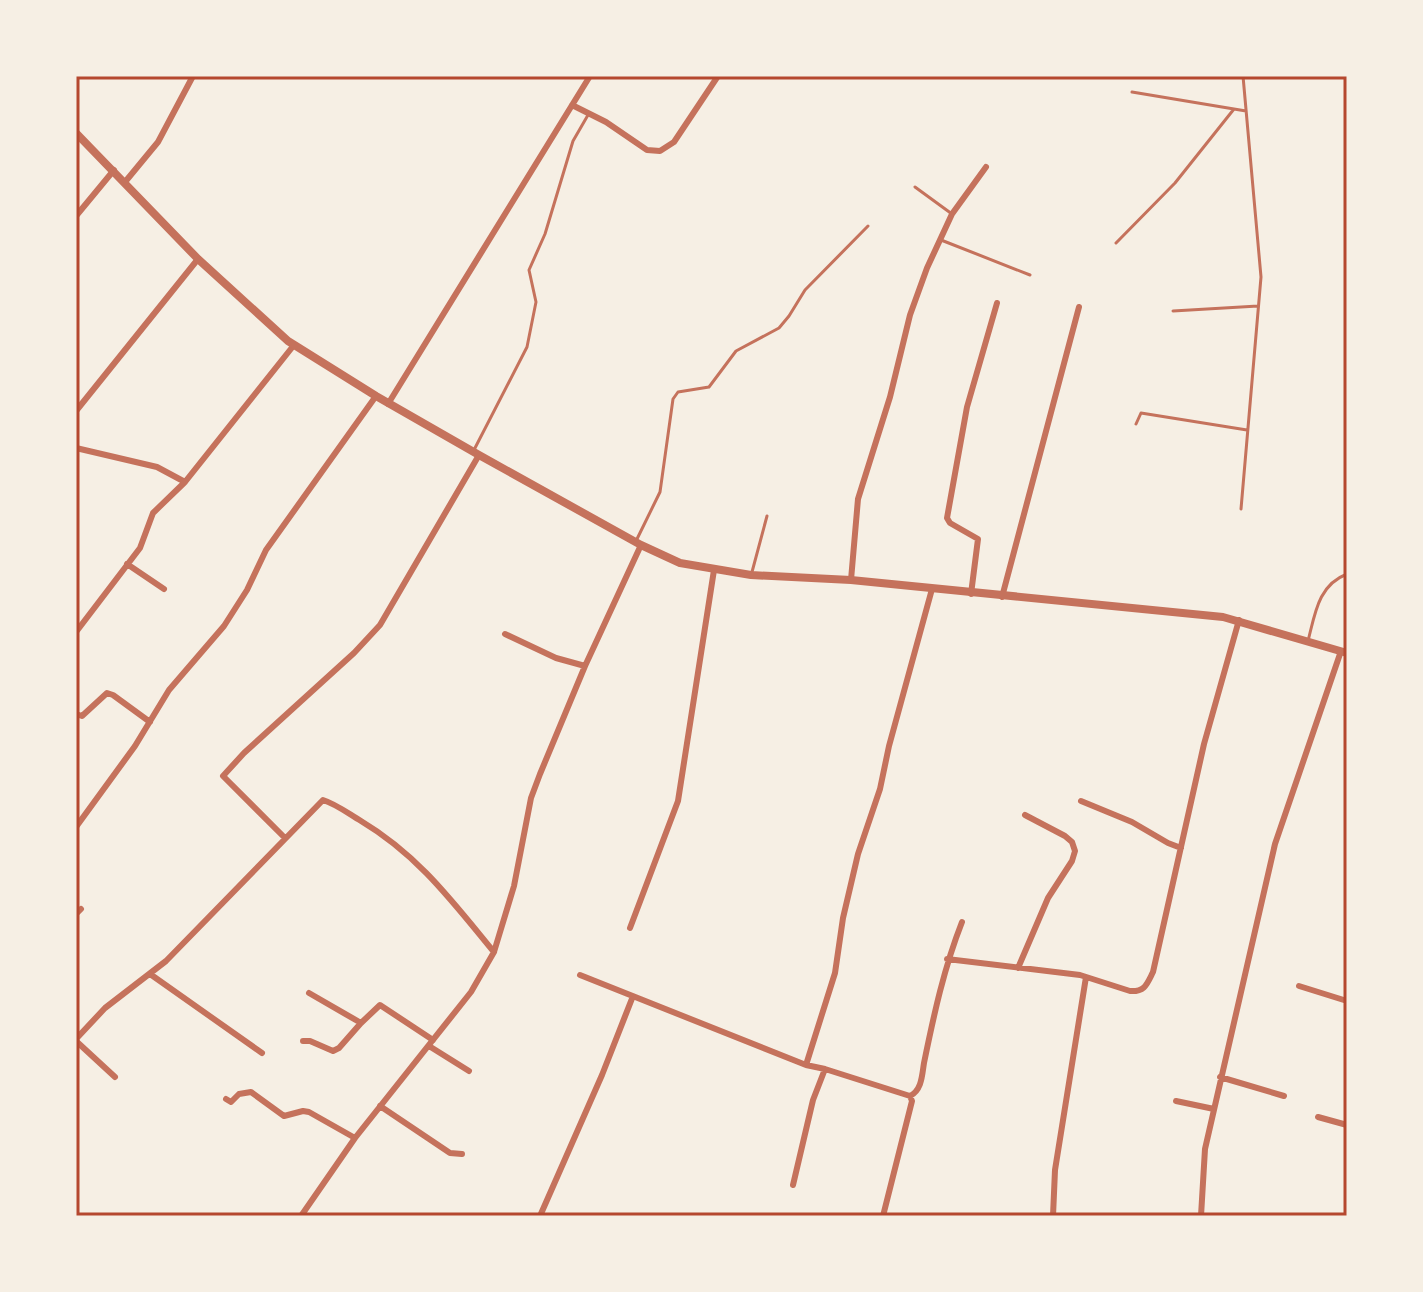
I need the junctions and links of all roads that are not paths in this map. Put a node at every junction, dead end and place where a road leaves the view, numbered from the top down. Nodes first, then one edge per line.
1 (193, 76) edge
2 (590, 76) edge
3 (718, 76) edge
4 (1243, 76) edge
5 (1132, 92) dead end
6 (572, 105) junction
7 (1234, 109) junction
8 (1246, 111) junction
9 (588, 115) junction
10 (76, 133) edge
11 (986, 167) dead end
12 (114, 170) junction
13 (125, 182) junction
14 (915, 187) dead end
15 (952, 214) junction
16 (76, 216) edge
17 (868, 226) dead end
18 (941, 240) junction
19 (1116, 243) dead end
20 (198, 259) junction
21 (1030, 275) dead end
22 (997, 303) dead end
23 (1258, 306) junction
24 (1079, 307) dead end
25 (1173, 311) dead end
26 (294, 345) junction
27 (376, 396) junction
28 (388, 404) junction
29 (76, 411) edge
30 (1136, 424) dead end
31 (1247, 430) junction
32 (76, 448) edge
33 (476, 453) junction
34 (185, 482) junction
35 (1241, 509) dead end
36 (767, 516) dead end
37 (638, 544) junction
38 (127, 564) junction
39 (714, 570) junction
40 (1347, 574) edge
41 (751, 575) junction
42 (851, 580) junction
43 (164, 589) dead end
44 (932, 589) junction
45 (971, 594) junction
46 (1002, 597) junction
47 (1239, 620) junction
48 (76, 632) edge
49 (505, 634) dead end
50 (1308, 641) junction
51 (1344, 652) edge
52 (585, 666) junction
53 (76, 714) edge
54 (150, 722) junction
55 (1081, 801) dead end
56 (1025, 815) dead end
57 (76, 827) edge
58 (285, 838) junction
59 (1181, 848) junction
60 (962, 922) dead end
61 (630, 928) dead end
62 (494, 952) junction
63 (947, 959) junction
64 (1018, 968) junction
65 (150, 974) junction
66 (580, 975) dead end
67 (1086, 977) junction
68 (1299, 986) dead end
69 (309, 993) dead end
70 (633, 996) junction
71 (1347, 1001) edge
72 (361, 1023) junction
73 (76, 1040) edge
74 (303, 1041) dead end
75 (431, 1043) junction
76 (262, 1053) dead end
77 (806, 1065) junction
78 (825, 1069) junction
79 (469, 1071) dead end
80 (115, 1077) dead end
81 (1220, 1077) junction
82 (910, 1096) junction
83 (1284, 1096) dead end
84 (226, 1099) dead end
85 (1176, 1101) dead end
86 (380, 1106) junction
87 (1214, 1109) junction
88 (1318, 1117) dead end
89 (1347, 1125) edge
90 (355, 1138) junction
91 (462, 1154) dead end
92 (793, 1185) dead end
93 (301, 1216) edge
94 (540, 1216) edge
95 (883, 1216) edge
96 (1053, 1216) edge
97 (1201, 1216) edge

1 - 13 street
2 - 6 street
3 - 9 street
4 - 8 lane
5 - 7 lane
6 - 9 street
6 - 28 street
7 - 8 lane
7 - 19 lane
8 - 23 lane
9 - 33 lane
10 - 12 street
11 - 15 street
12 - 13 street
12 - 16 street
13 - 20 street
14 - 15 lane
15 - 18 street
17 - 37 lane
18 - 21 lane
18 - 42 street
20 - 26 street
20 - 29 street
22 - 45 street
23 - 25 lane
23 - 31 lane
24 - 46 street
26 - 27 street
26 - 34 street
27 - 28 street
27 - 54 street
28 - 33 street
30 - 31 lane
31 - 35 lane
32 - 34 street
33 - 37 street
33 - 58 street
34 - 38 street
36 - 41 lane
37 - 39 street
37 - 52 street
38 - 43 street
38 - 48 street
39 - 41 street
39 - 61 street
40 - 50 lane
41 - 42 street
42 - 44 street
44 - 45 street
44 - 77 street
45 - 46 street
46 - 47 street
47 - 50 street
47 - 59 street
49 - 52 street
50 - 51 street
51 - 81 street
52 - 62 street
53 - 54 street
54 - 57 street
55 - 59 street
56 - 64 street
58 - 62 street
58 - 65 street
59 - 67 street
60 - 63 street
62 - 75 street
63 - 64 street
63 - 82 street
64 - 67 street
65 - 73 street
65 - 76 street
66 - 70 street
67 - 96 street
68 - 71 street
69 - 72 street
70 - 77 street
70 - 94 street
72 - 74 street
72 - 75 street
73 - 80 street
75 - 79 street
75 - 86 street
77 - 78 street
78 - 82 street
78 - 92 street
81 - 83 street
81 - 87 street
82 - 95 street
84 - 90 street
85 - 87 street
86 - 90 street
86 - 91 street
87 - 97 street
88 - 89 street
90 - 93 street

